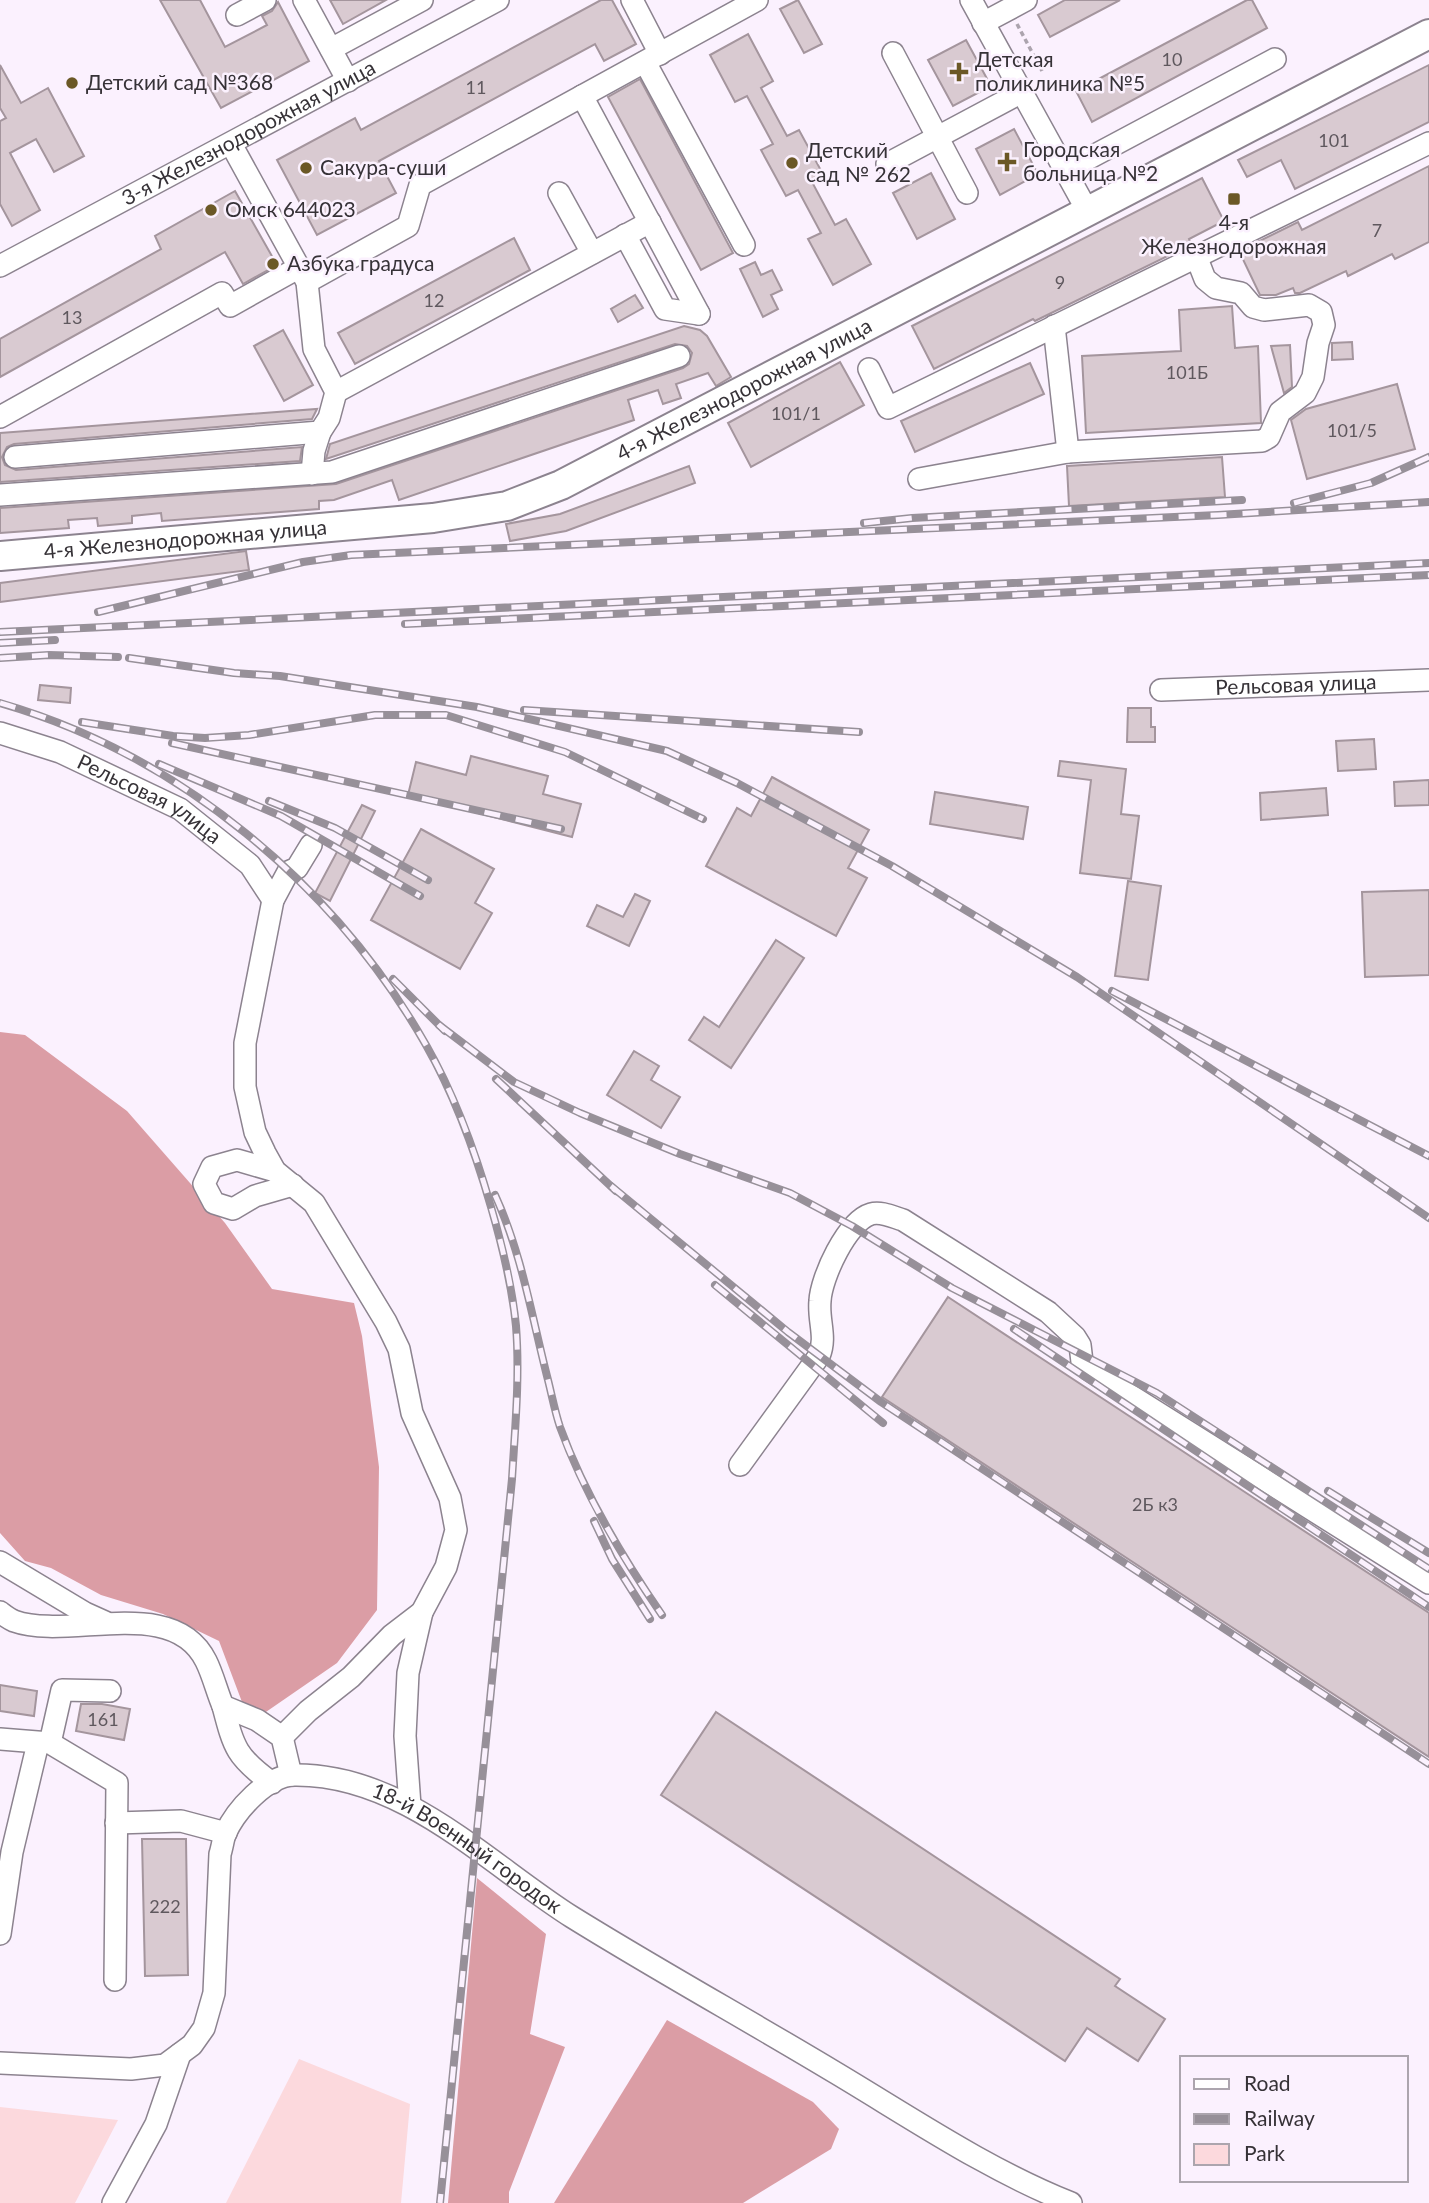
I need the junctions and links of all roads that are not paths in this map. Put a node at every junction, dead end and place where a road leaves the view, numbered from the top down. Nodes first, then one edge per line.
1 (265, 0) edge
2 (304, 0) edge
3 (422, 0) edge
4 (498, 0) edge
5 (632, 0) edge
6 (757, 0) edge
7 (971, 0) edge
8 (1017, 4) edge
9 (237, 15) dead end
10 (983, 23) junction
11 (1429, 34) edge
12 (331, 49) junction
13 (893, 53) dead end
14 (653, 58) junction
15 (1275, 59) dead end
16 (348, 80) junction
17 (1022, 92) junction
18 (582, 96) junction
19 (938, 137) junction
20 (1429, 143) edge
21 (231, 144) junction
22 (887, 164) dead end
23 (1065, 171) junction
24 (967, 192) dead end
25 (559, 193) dead end
26 (1088, 212) junction
27 (650, 222) junction
28 (625, 235) junction
29 (744, 245) dead end
30 (592, 253) junction
31 (1196, 256) junction
32 (0, 266) edge
33 (302, 275) junction
34 (1054, 326) junction
35 (679, 356) dead end
36 (869, 369) dead end
37 (336, 392) junction
38 (0, 417) edge
39 (320, 432) junction
40 (1068, 452) junction
41 (15, 457) dead end
42 (312, 474) junction
43 (919, 480) dead end
44 (0, 495) edge
45 (0, 556) edge
46 (1429, 680) edge
47 (1161, 690) dead end
48 (0, 733) edge
49 (311, 845) dead end
50 (273, 900) junction
51 (275, 1171) junction
52 (293, 1185) junction
53 (740, 1465) dead end
54 (0, 1562) edge
55 (1429, 1583) edge
56 (0, 1612) edge
57 (422, 1612) junction
58 (107, 1623) junction
59 (110, 1690) dead end
60 (223, 1706) junction
61 (282, 1737) junction
62 (0, 1739) edge
63 (44, 1743) junction
64 (281, 1779) junction
65 (410, 1807) junction
66 (116, 1823) junction
67 (226, 1833) junction
68 (0, 1934) edge
69 (115, 1980) dead end
70 (180, 2054) junction
71 (0, 2063) edge
72 (113, 2203) edge
73 (1071, 2203) edge

1 - 9 street
2 - 12 street
3 - 12 street
4 - 16 street, 3-я Железнодорожная улица
5 - 14 street
6 - 14 street
7 - 10 street
8 - 10 street
10 - 17 street
11 - 26 main road, 4-я Железнодорожная улица
12 - 16 street
13 - 19 street
14 - 18 street
14 - 29 street
15 - 23 street
16 - 21 street, 3-я Железнодорожная улица
17 - 19 street
17 - 23 street
18 - 27 street
18 - 33 street
19 - 22 street
19 - 24 street
20 - 31 street
21 - 32 street, 3-я Железнодорожная улица
21 - 33 street
23 - 26 street
25 - 30 street
26 - 45 main road, 4-я Железнодорожная улица
27 - 28 street
27 - 28 street
28 - 30 street
30 - 37 street
31 - 34 street
31 - 40 street
33 - 37 street
33 - 38 street
34 - 36 street
34 - 40 street
35 - 42 street
37 - 39 street
39 - 41 street
39 - 42 street
40 - 43 street
42 - 44 street
46 - 47 street, Рельсовая улица
48 - 50 street, Рельсовая улица
49 - 50 street
50 - 51 street
51 - 52 street
51 - 52 street
52 - 57 street
53 - 55 street
54 - 58 street
56 - 58 street
57 - 61 street
57 - 65 street
58 - 60 street
59 - 63 street
60 - 61 street
60 - 64 street
61 - 64 street
62 - 63 street
63 - 66 street
63 - 68 street
64 - 65 street, 18-й Военный городок
64 - 67 street
65 - 73 street, 18-й Военный городок
66 - 67 street
66 - 69 street
67 - 70 street
70 - 71 street
70 - 72 street

